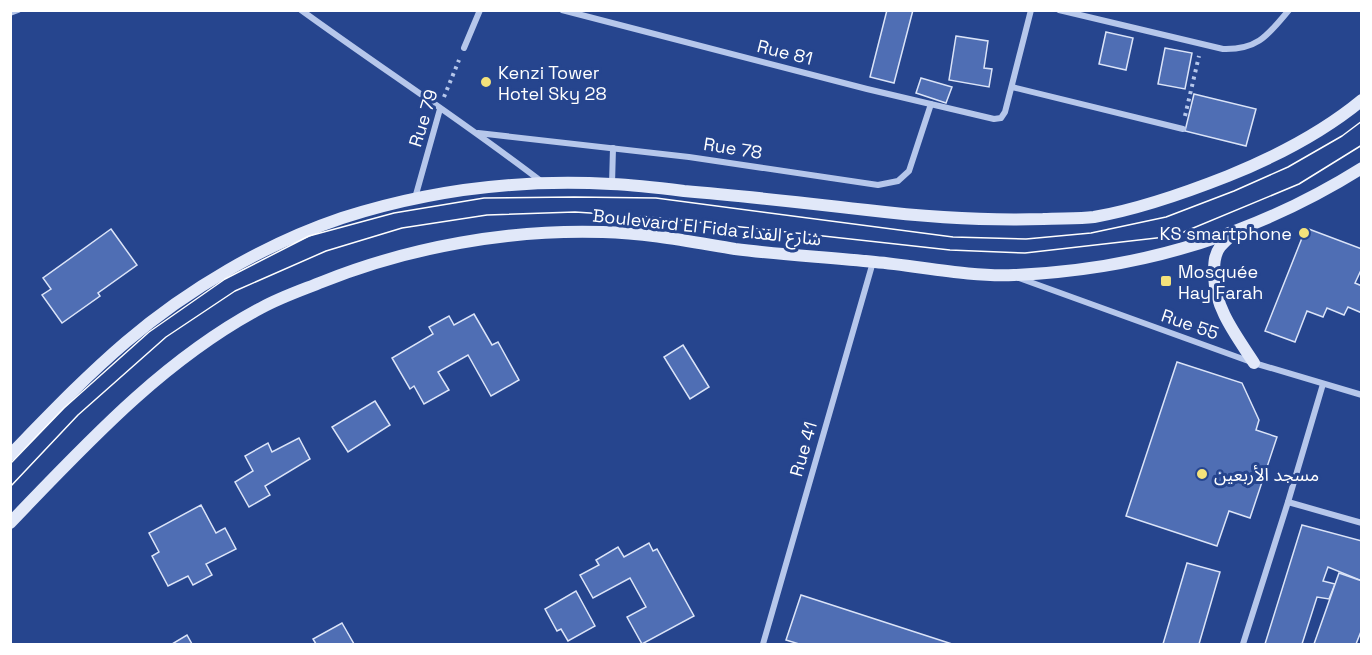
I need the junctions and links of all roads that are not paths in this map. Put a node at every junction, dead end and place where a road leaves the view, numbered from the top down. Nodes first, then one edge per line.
1 (18, 10) edge
2 (301, 10) edge
3 (480, 10) edge
4 (561, 10) edge
5 (1031, 10) edge
6 (1059, 10) edge
7 (1278, 10) edge
8 (10, 13) edge
9 (1287, 13) edge
10 (464, 48) road end
11 (1012, 87) junction
12 (1362, 100) edge
13 (931, 104) junction
14 (440, 109) junction
15 (1183, 129) road end
16 (478, 133) junction
17 (613, 148) junction
18 (1362, 168) edge
19 (545, 184) junction
20 (612, 184) junction
21 (415, 200) junction
22 (1236, 232) junction
23 (873, 262) junction
24 (1011, 275) junction
25 (1254, 363) junction
26 (1323, 384) junction
27 (1362, 395) edge
28 (10, 455) edge
29 (1288, 502) junction
30 (10, 523) edge
31 (1362, 523) edge
32 (765, 644) edge
33 (1243, 645) edge

1 - 8 street
2 - 14 street, Rue 78
3 - 10 street
4 - 13 street, Rue 81
5 - 11 street
6 - 9 street
7 - 9 street
11 - 13 street, Rue 81
11 - 15 street
12 - 20 main road, Boulevard El Fida شارع الفداء
13 - 17 street, Rue 78
14 - 16 street, Rue 78
14 - 21 street, Rue 79
16 - 17 street, Rue 78
16 - 19 street, Rue 78
17 - 20 street
18 - 22 main road, Boulevard El Fida شارع الفداء
19 - 20 main road, Boulevard El Fida شارع الفداء
19 - 21 main road, Boulevard El Fida شارع الفداء
21 - 28 main road, Boulevard El Fida شارع الفداء
22 - 24 main road, Boulevard El Fida شارع الفداء
22 - 25 main road
23 - 24 main road, Boulevard El Fida شارع الفداء
23 - 30 main road, Boulevard El Fida شارع الفداء
23 - 32 street, Rue 41
24 - 25 street, Rue 55
25 - 26 street, Rue 55
26 - 27 street, Rue 55
26 - 29 street
29 - 31 street
29 - 33 street

